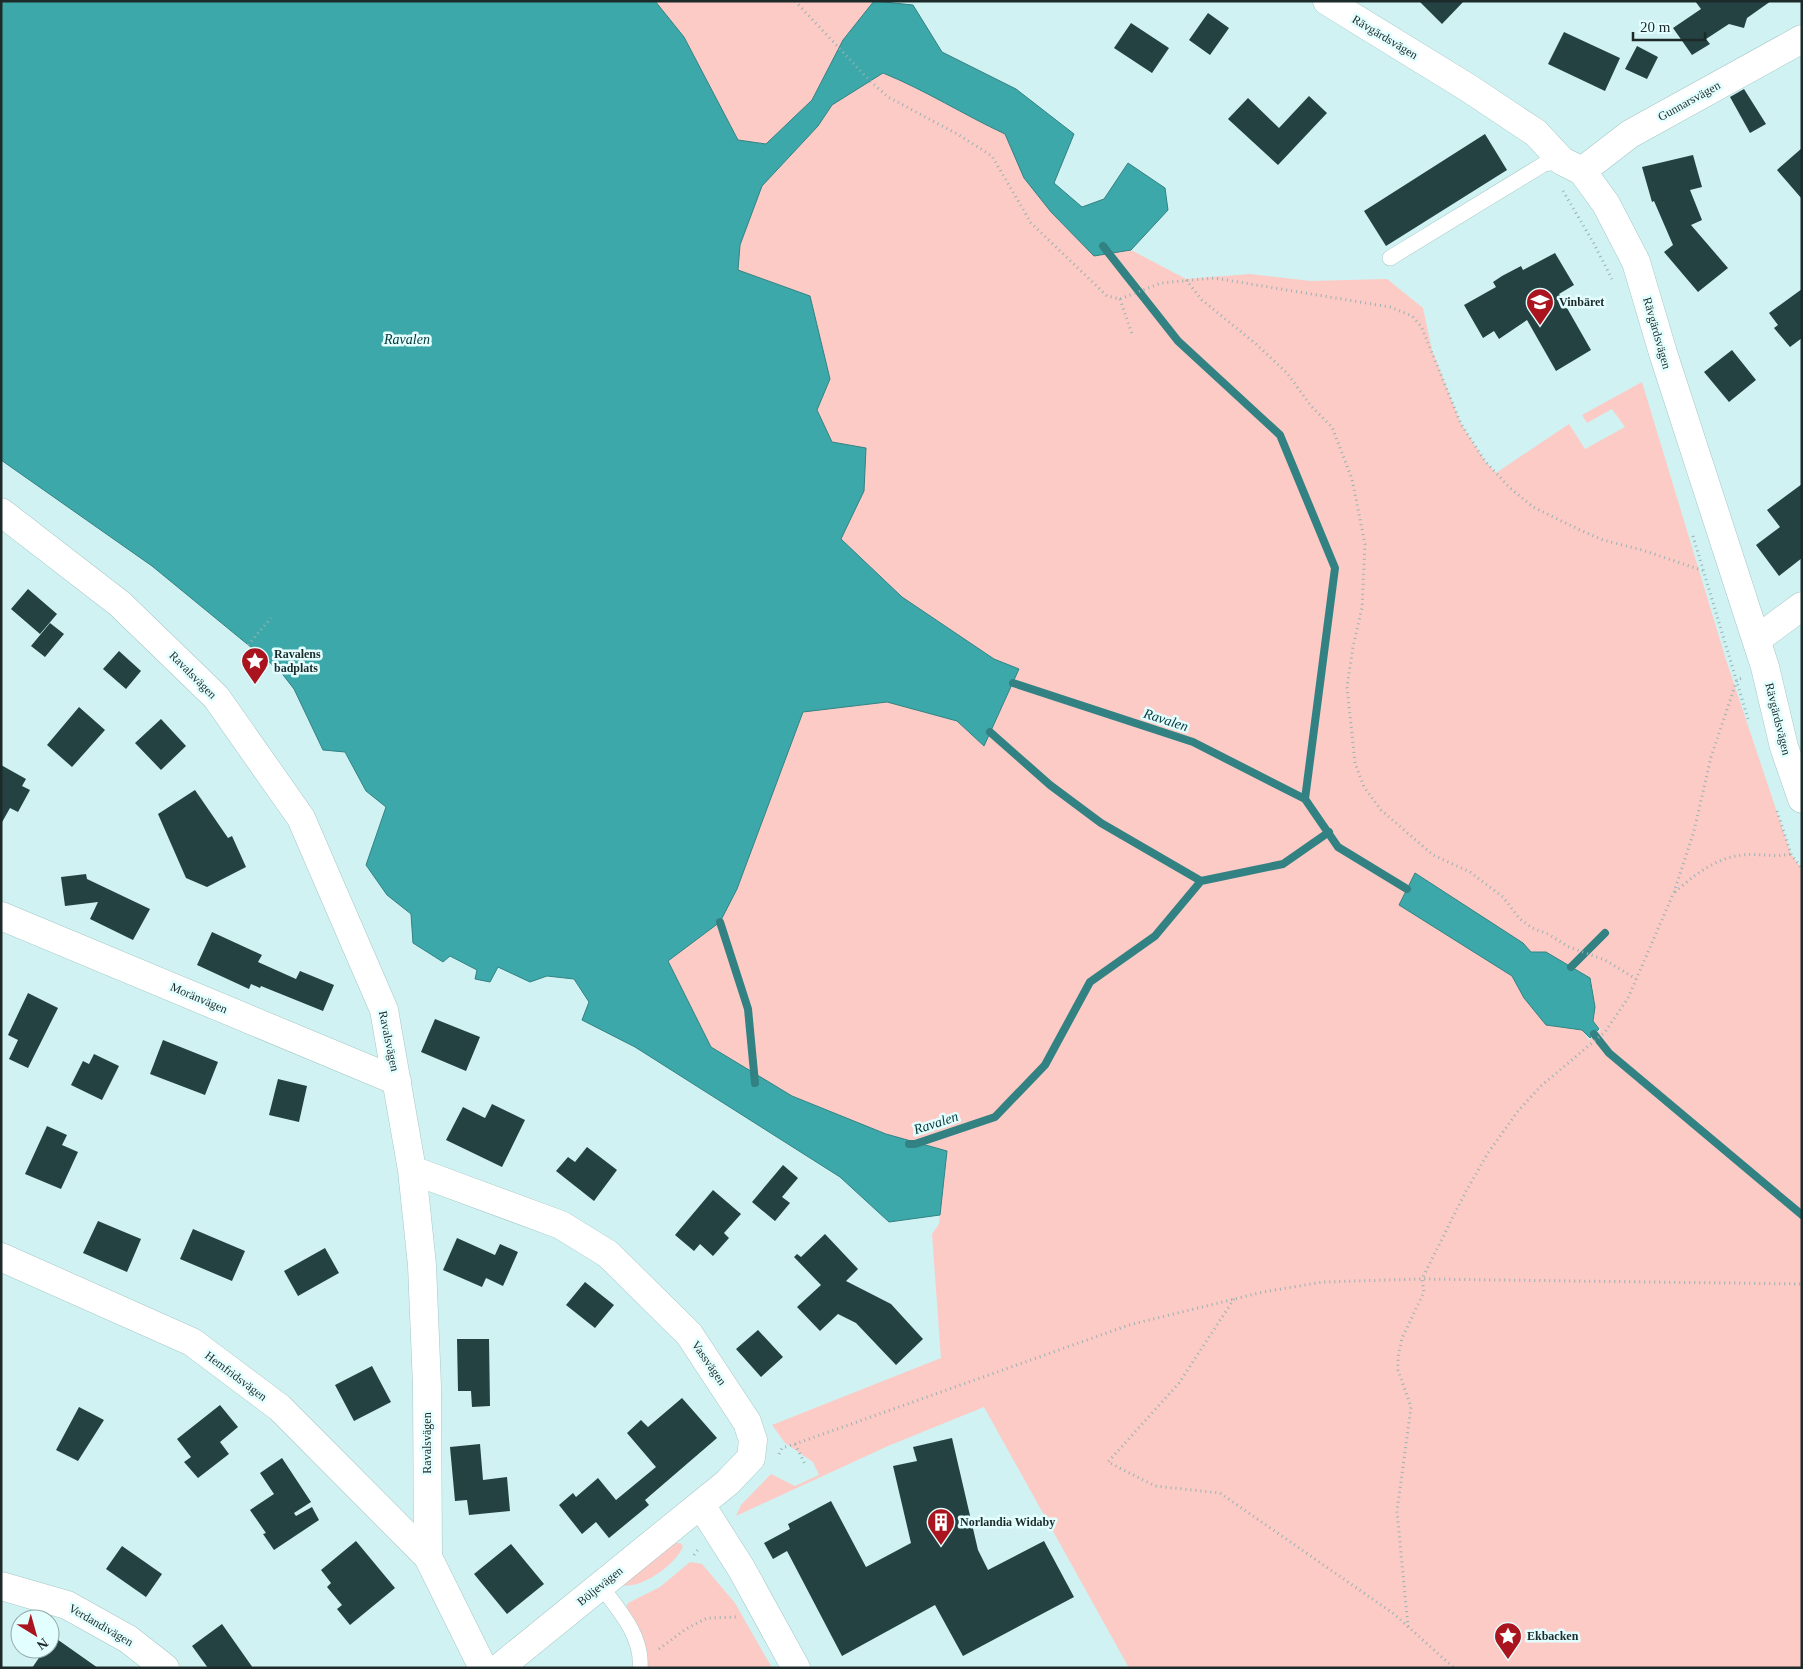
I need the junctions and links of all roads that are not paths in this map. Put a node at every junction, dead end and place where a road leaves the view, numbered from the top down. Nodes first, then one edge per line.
1 (1338, 4) edge
2 (1802, 39) edge
3 (1572, 166) junction
4 (1390, 258) dead end
5 (1, 512) edge
6 (1802, 606) edge
7 (1756, 640) junction
8 (1802, 799) edge
9 (1, 916) edge
10 (397, 1081) junction
11 (412, 1170) junction
12 (1, 1257) edge
13 (701, 1505) junction
14 (428, 1557) junction
15 (600, 1585) junction
16 (1, 1586) edge
17 (640, 1666) edge
18 (166, 1668) edge
19 (483, 1668) edge
20 (499, 1668) edge
21 (796, 1668) edge

1 - 3 street, Rävgärdsvägen
2 - 3 street, Gunnarsvägen
3 - 4 lane
3 - 7 street, Rävgärdsvägen
5 - 10 street, Ravalsvägen
6 - 7 street
7 - 8 street, Rävgärdsvägen
9 - 10 street, Moränvägen
10 - 11 street, Ravalsvägen
11 - 13 street, Vassvägen
11 - 14 street, Ravalsvägen
12 - 14 street, Hemfridsvägen
13 - 15 street, Böljevägen
13 - 21 street
14 - 19 street, Ravalsvägen
15 - 17 lane
15 - 20 street, Böljevägen
16 - 18 street, Verdandivägen

